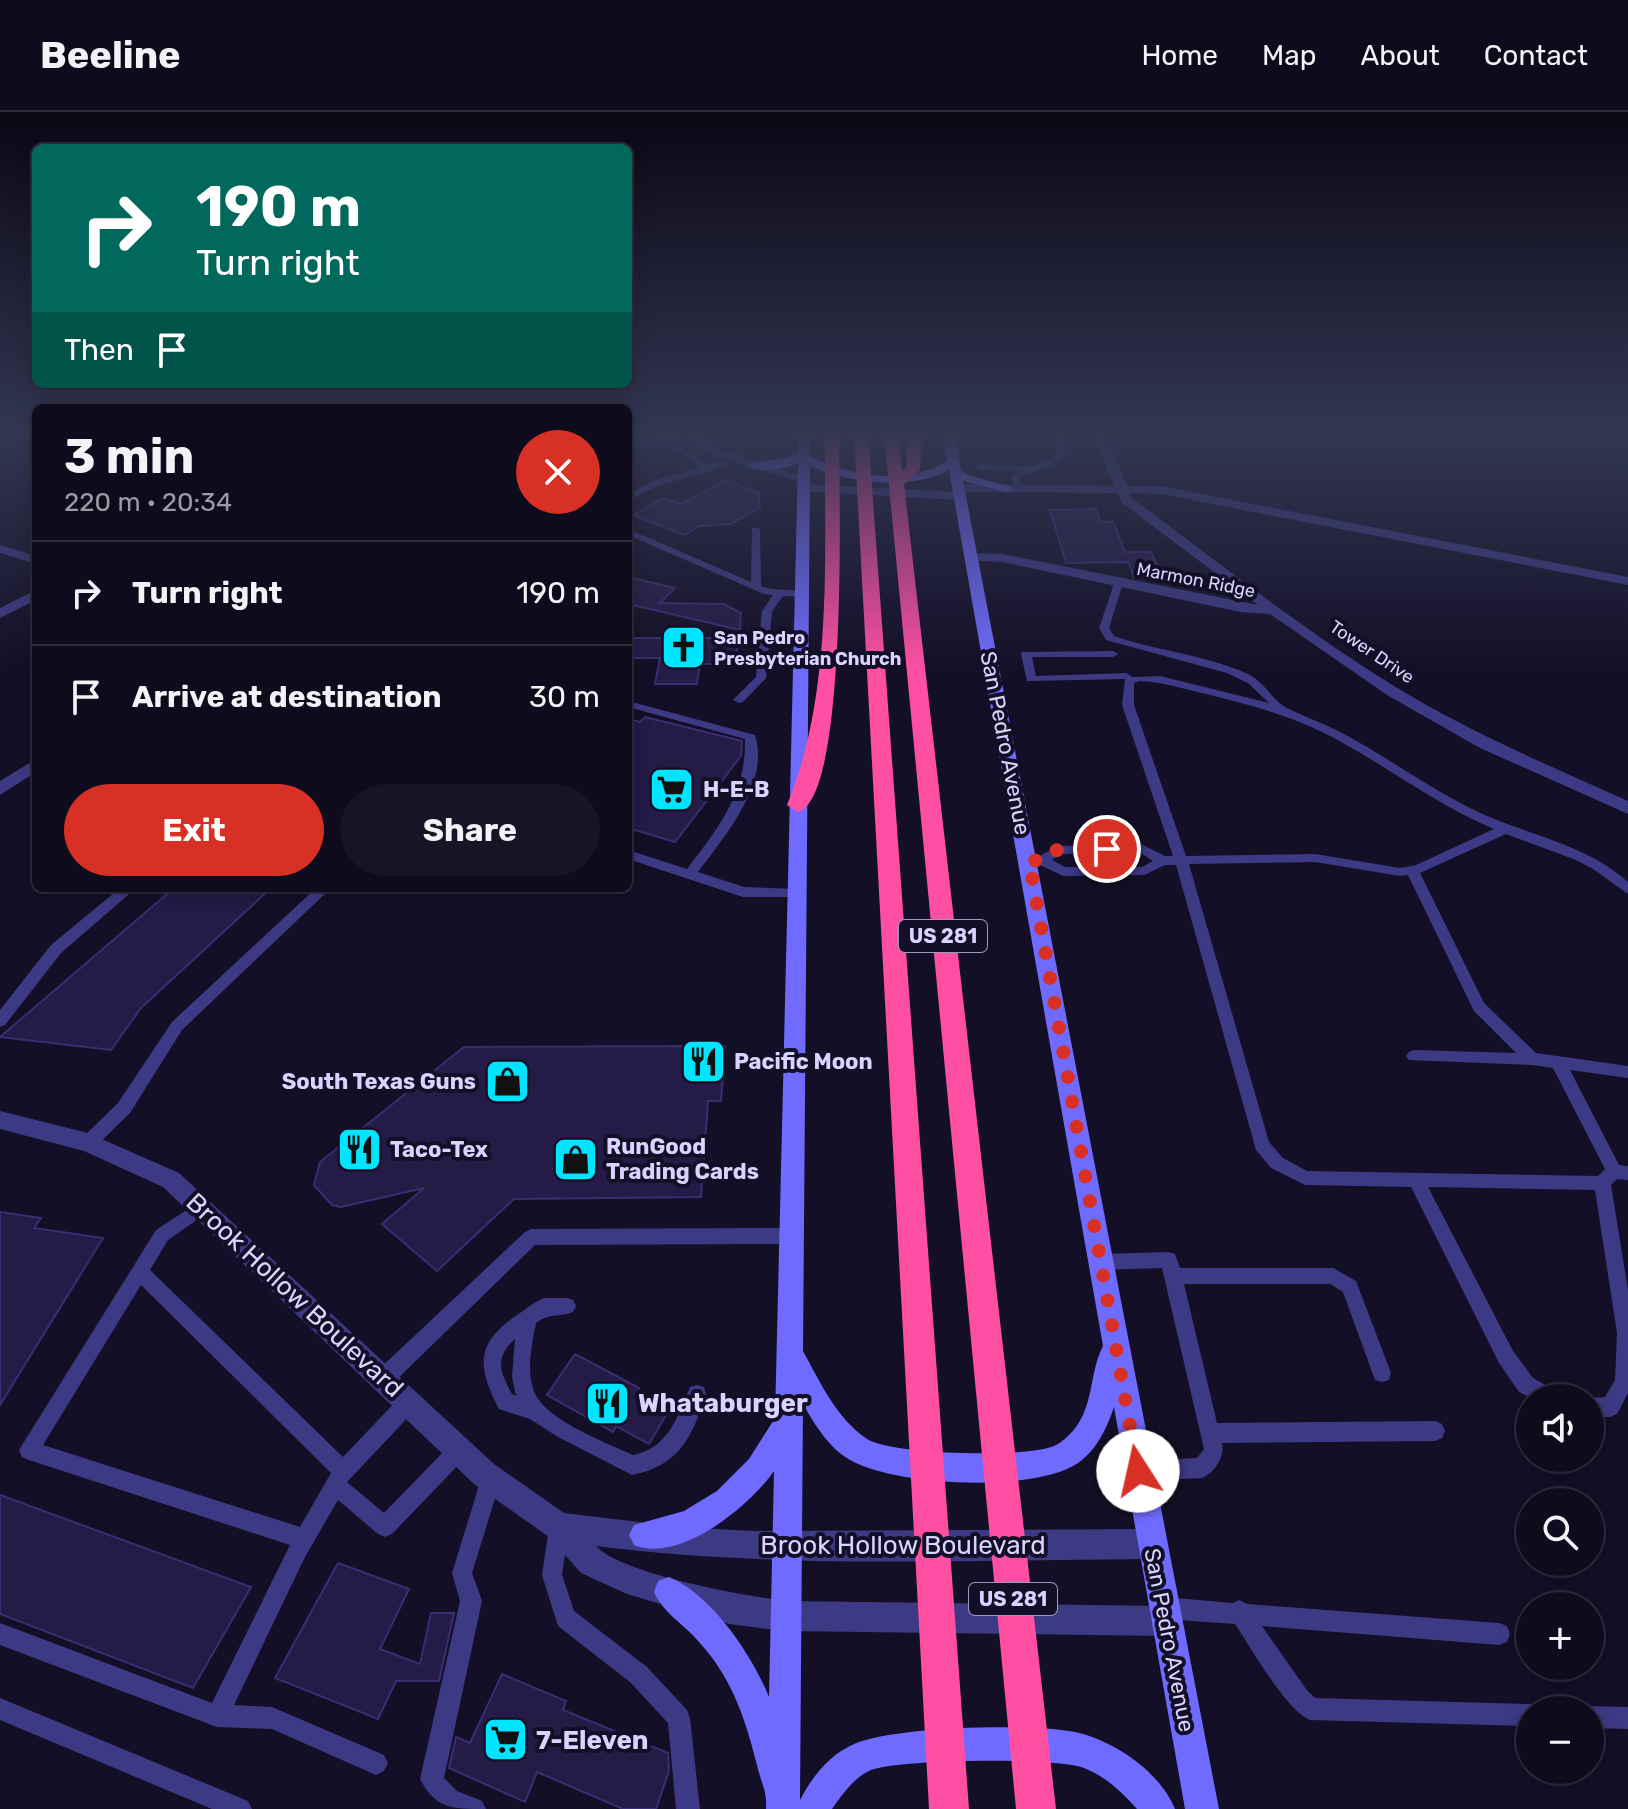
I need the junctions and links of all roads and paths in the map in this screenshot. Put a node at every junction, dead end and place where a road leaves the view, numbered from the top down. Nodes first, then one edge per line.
1 (802, 512) edge
2 (832, 512) edge
3 (866, 512) edge
4 (899, 512) edge
5 (962, 512) edge
6 (1145, 512) edge
7 (1154, 512) edge
8 (1270, 512) edge
9 (1153, 519) junction
10 (755, 529) dead end
11 (632, 534) edge
12 (0, 549) edge
13 (970, 557) junction
14 (32, 559) edge
15 (1628, 581) edge
16 (1118, 583) junction
17 (756, 586) junction
18 (779, 594) junction
19 (801, 594) junction
20 (32, 596) edge
21 (1274, 610) junction
22 (0, 614) edge
23 (1111, 638) junction
24 (1113, 654) junction
25 (1128, 679) junction
26 (739, 700) dead end
27 (632, 705) edge
28 (1286, 714) junction
29 (32, 767) edge
30 (0, 789) edge
31 (798, 805) junction
32 (1628, 808) edge
33 (1505, 829) junction
34 (1107, 849) junction
35 (632, 855) edge
36 (1036, 860) junction
37 (1181, 860) junction
38 (1163, 861) junction
39 (1412, 870) junction
40 (1111, 872) junction
41 (690, 874) junction
42 (1628, 889) edge
43 (124, 892) edge
44 (320, 892) edge
45 (796, 894) junction
46 (0, 1021) edge
47 (1414, 1056) dead end
48 (1532, 1059) junction
49 (1558, 1062) junction
50 (1628, 1072) edge
51 (0, 1120) edge
52 (89, 1142) junction
53 (1615, 1176) edge
54 (1416, 1180) junction
55 (202, 1207) junction
56 (790, 1236) junction
57 (1099, 1262) junction
58 (140, 1272) junction
59 (1173, 1276) junction
60 (567, 1306) dead end
61 (528, 1318) junction
62 (1114, 1344) junction
63 (789, 1351) junction
64 (1382, 1373) dead end
65 (383, 1379) junction
66 (1525, 1384) edge
67 (697, 1394) dead end
68 (409, 1402) junction
69 (1604, 1407) edge
70 (535, 1411) junction
71 (787, 1422) junction
72 (1435, 1431) dead end
73 (1210, 1433) junction
74 (459, 1450) junction
75 (1138, 1471) junction
76 (339, 1478) junction
77 (491, 1479) junction
78 (559, 1527) junction
79 (644, 1535) junction
80 (304, 1539) junction
81 (1151, 1544) junction
82 (786, 1546) junction
83 (669, 1592) junction
84 (1239, 1611) junction
85 (1164, 1614) junction
86 (785, 1616) junction
87 (0, 1634) edge
88 (1499, 1634) dead end
89 (0, 1709) edge
90 (1516, 1715) edge
91 (217, 1716) junction
92 (1604, 1717) edge
93 (1628, 1718) edge
94 (376, 1763) dead end
95 (240, 1809) edge
96 (474, 1809) edge
97 (688, 1809) edge
98 (783, 1809) edge
99 (813, 1809) edge
100 (949, 1809) edge
101 (1036, 1809) edge
102 (1158, 1809) edge
103 (1202, 1809) edge

1 - 19 main road
2 - 31 highway
3 - 100 highway, US 281
4 - 101 highway, US 281
5 - 13 main road, San Pedro Avenue
6 - 9 street, Tower Drive
7 - 9 street
8 - 15 street
9 - 21 street, Tower Drive
10 - 17 lane
11 - 17 lane
12 - 14 street
13 - 16 street, Marmon Ridge
13 - 36 main road, San Pedro Avenue
16 - 21 street, Marmon Ridge
16 - 23 lane
17 - 18 lane
18 - 19 lane
18 - 26 lane
19 - 31 main road
20 - 22 street
21 - 32 street, Tower Drive
23 - 24 lane
23 - 28 lane
24 - 25 lane
24 - 25 lane
25 - 28 lane
25 - 37 lane
27 - 41 lane
28 - 33 lane
29 - 30 street
31 - 45 main road
33 - 39 lane
33 - 42 lane
34 - 36 lane
34 - 38 lane
34 - 40 lane
35 - 41 lane
36 - 40 lane
36 - 57 main road, San Pedro Avenue
37 - 38 lane
37 - 39 lane
37 - 54 lane
38 - 40 lane
39 - 48 lane
41 - 45 lane
43 - 46 lane
44 - 52 lane
45 - 56 main road
47 - 48 lane
48 - 49 lane
49 - 50 lane
49 - 53 lane
51 - 52 street, Brook Hollow Boulevard
52 - 55 street, Brook Hollow Boulevard
53 - 54 lane
53 - 69 lane
54 - 66 lane
55 - 58 lane
55 - 65 street, Brook Hollow Boulevard
56 - 63 main road
56 - 65 lane
57 - 59 lane
57 - 62 main road, San Pedro Avenue
58 - 76 lane
58 - 80 lane
59 - 64 lane
59 - 73 lane
60 - 61 lane
61 - 70 lane
61 - 70 lane
62 - 63 main road
62 - 75 main road, San Pedro Avenue
63 - 71 main road
65 - 68 street, Brook Hollow Boulevard
67 - 70 lane
68 - 74 street, Brook Hollow Boulevard
68 - 76 lane
71 - 79 main road
71 - 82 main road
72 - 73 lane
73 - 75 lane
74 - 76 lane
74 - 77 street, Brook Hollow Boulevard
75 - 81 main road, San Pedro Avenue
76 - 80 lane
77 - 78 street, Brook Hollow Boulevard
77 - 96 lane
78 - 79 street, Brook Hollow Boulevard
78 - 83 street, Brook Hollow Boulevard
78 - 97 lane
79 - 82 street, Brook Hollow Boulevard
80 - 91 lane
81 - 82 street, Brook Hollow Boulevard
81 - 85 main road, San Pedro Avenue
82 - 86 main road
83 - 86 street, Brook Hollow Boulevard
83 - 98 main road
84 - 85 lane
84 - 88 lane
84 - 90 lane
85 - 86 street, Brook Hollow Boulevard
85 - 103 main road, San Pedro Avenue
86 - 98 main road
87 - 91 lane
89 - 95 lane
91 - 94 lane
92 - 93 lane
99 - 102 main road

